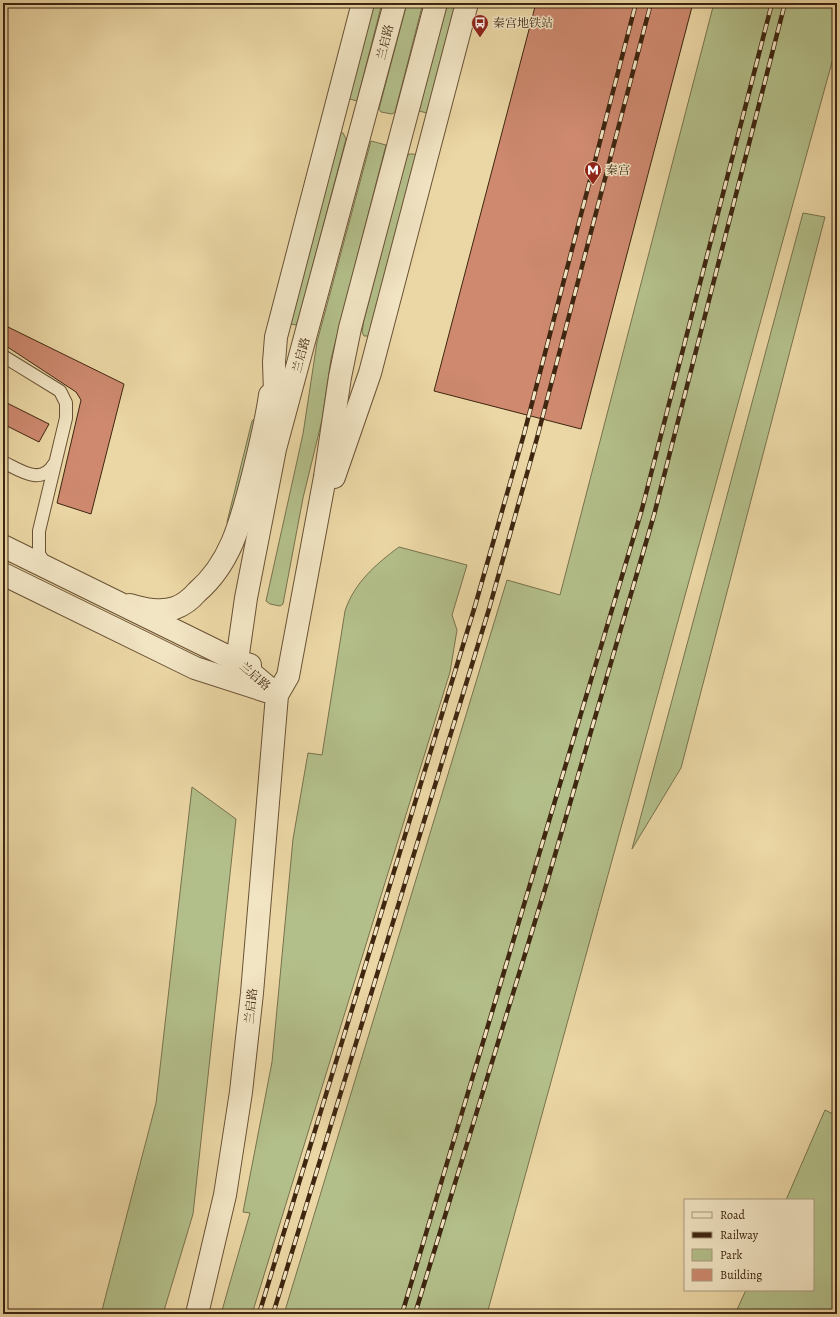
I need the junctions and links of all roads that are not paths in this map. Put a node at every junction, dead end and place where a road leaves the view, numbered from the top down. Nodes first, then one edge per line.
1 (364, 3) edge
2 (395, 3) edge
3 (436, 3) edge
4 (467, 3) edge
5 (3, 356) edge
6 (274, 362) junction
7 (275, 449) junction
8 (3, 462) edge
9 (55, 462) junction
10 (3, 546) edge
11 (310, 553) junction
12 (57, 573) junction
13 (3, 574) edge
14 (110, 599) junction
15 (237, 661) junction
16 (288, 676) junction
17 (277, 695) junction
18 (197, 1314) edge

1 - 6 street
2 - 7 street, 兰启路
3 - 11 street, 兰启路
4 - 11 street
5 - 9 lane
6 - 7 street
6 - 14 street
7 - 15 street, 兰启路
8 - 9 lane
9 - 12 lane
10 - 12 street
11 - 16 street, 兰启路
12 - 14 street
13 - 17 street
14 - 15 street
15 - 16 street
15 - 17 street, 兰启路
16 - 17 street, 兰启路
17 - 18 street, 兰启路

